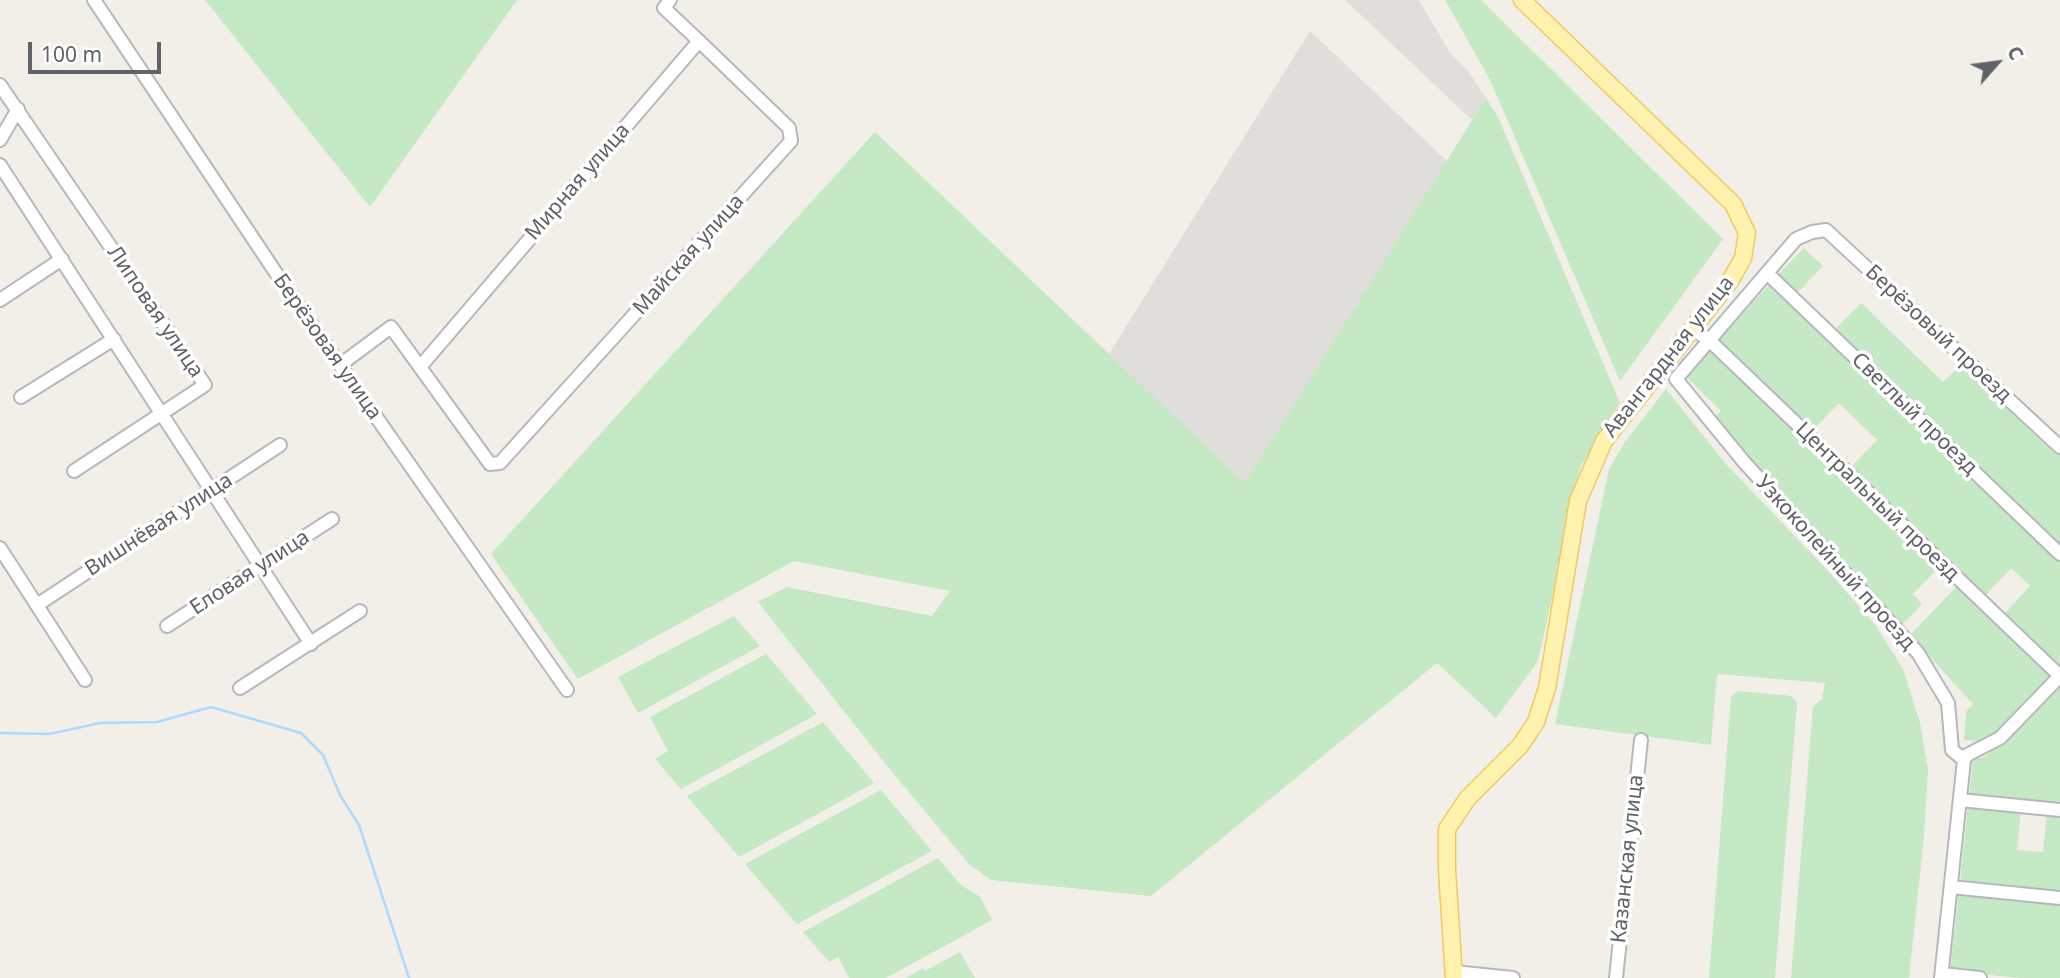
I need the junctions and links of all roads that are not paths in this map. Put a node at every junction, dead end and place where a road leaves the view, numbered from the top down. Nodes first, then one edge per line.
1 (94, 0) edge
2 (670, 0) edge
3 (1522, 0) edge
4 (699, 41) junction
5 (0, 85) edge
6 (18, 109) junction
7 (0, 140) edge
8 (0, 165) edge
9 (62, 259) junction
10 (1768, 274) junction
11 (0, 300) edge
12 (1693, 329) junction
13 (114, 339) junction
14 (1709, 340) junction
15 (340, 365) junction
16 (420, 367) junction
17 (21, 397) dead end
18 (162, 414) junction
19 (280, 445) dead end
20 (2060, 447) edge
21 (74, 471) dead end
22 (212, 491) junction
23 (332, 519) dead end
24 (0, 548) edge
25 (2060, 554) edge
26 (261, 566) junction
27 (37, 605) junction
28 (360, 611) dead end
29 (167, 626) dead end
30 (311, 645) junction
31 (2060, 676) edge
32 (85, 680) dead end
33 (240, 688) dead end
34 (567, 690) dead end
35 (1641, 740) dead end
36 (1964, 760) junction
37 (1960, 800) junction
38 (2060, 810) edge
39 (1951, 887) junction
40 (2060, 898) edge
41 (1454, 975) edge
42 (1941, 976) edge
43 (1513, 978) edge
44 (1616, 978) edge
45 (1980, 978) edge

1 - 15 street, Берёзовая улица
2 - 4 street
3 - 12 main road, Авангардная улица
4 - 16 street, Мирная улица
4 - 16 street, Майская улица
5 - 6 street
6 - 7 street
6 - 18 street, Липовая улица
8 - 9 street
9 - 11 street
9 - 13 street
10 - 14 street
10 - 20 street, Берёзовый проезд
10 - 25 street, Светлый проезд
12 - 14 street, Центральный проезд
12 - 41 main road, Авангардная улица
13 - 17 street
13 - 18 street
14 - 31 street, Центральный проезд
14 - 36 street, Узкоколейный проезд
15 - 16 street
15 - 34 street, Берёзовая улица
18 - 21 street, Липовая улица
18 - 22 street
19 - 22 street, Вишнёвая улица
22 - 26 street
22 - 27 street, Вишнёвая улица
23 - 26 street, Еловая улица
24 - 27 street
26 - 29 street, Еловая улица
26 - 30 street
27 - 32 street
28 - 30 street
30 - 33 street
31 - 36 street
35 - 44 street, Казанская улица
36 - 37 street
37 - 38 street
37 - 39 street
39 - 40 street
39 - 42 street
41 - 43 street
42 - 45 street

